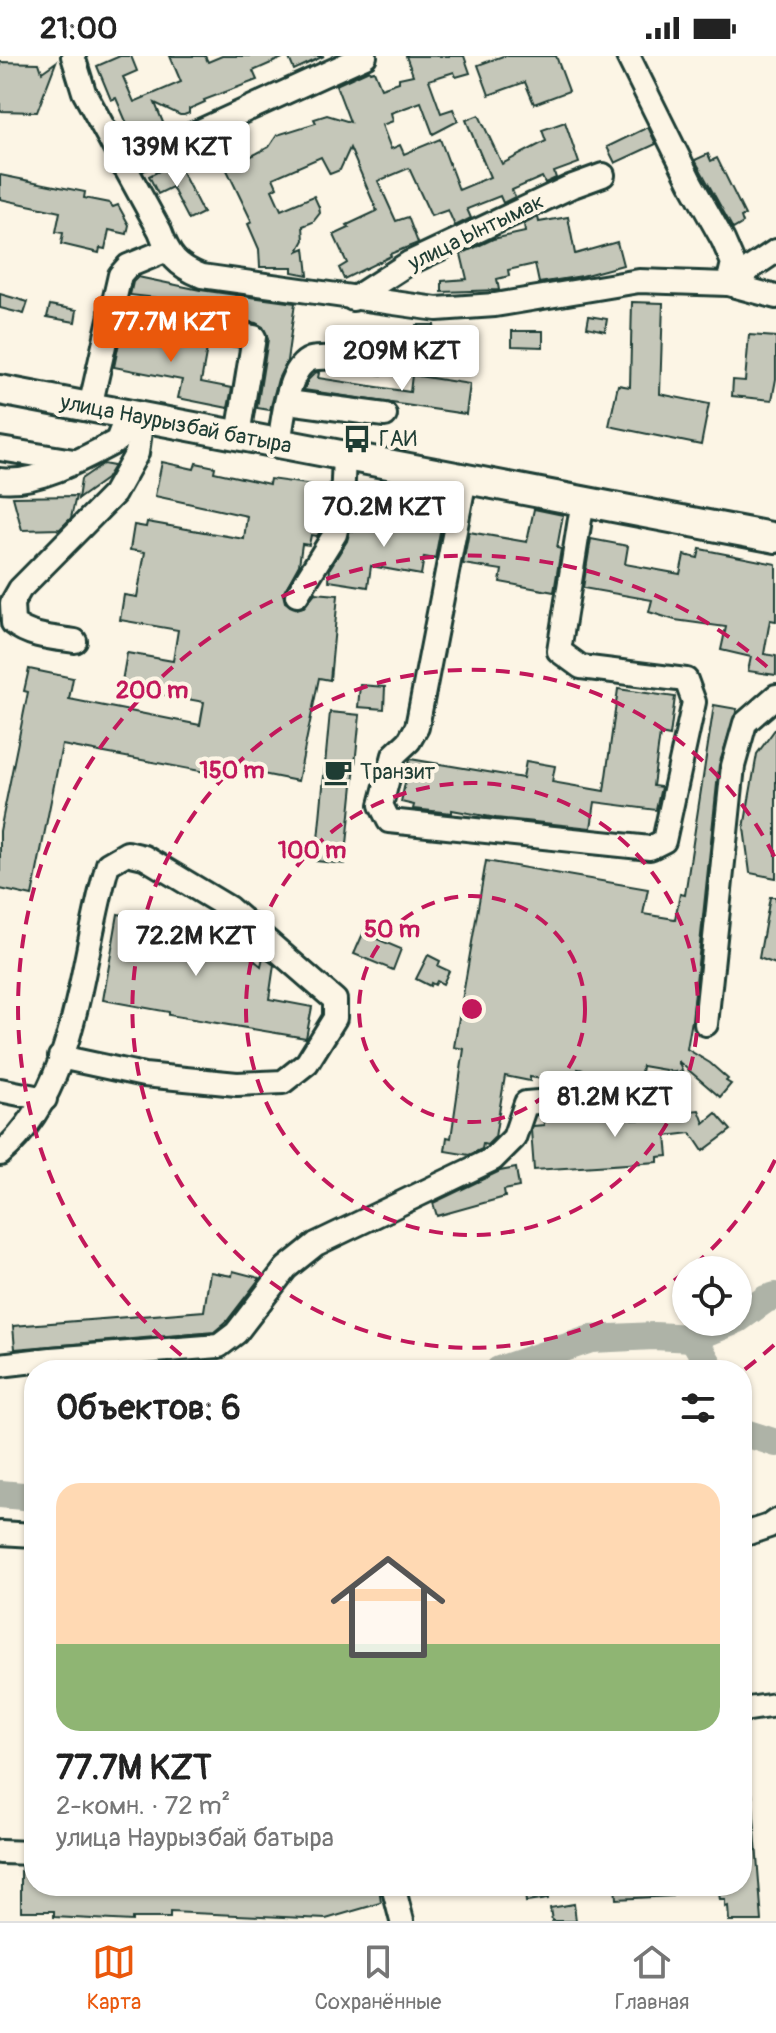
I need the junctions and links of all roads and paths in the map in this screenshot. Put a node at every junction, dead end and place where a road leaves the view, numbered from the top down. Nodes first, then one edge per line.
1 (73, 56) edge
2 (365, 56) edge
3 (628, 56) edge
4 (123, 166) junction
5 (603, 175) dead end
6 (167, 250) junction
7 (776, 251) edge
8 (731, 285) junction
9 (776, 297) edge
10 (353, 299) junction
11 (111, 312) junction
12 (387, 362) dead end
13 (0, 390) edge
14 (288, 402) junction
15 (90, 407) junction
16 (132, 415) junction
17 (385, 415) dead end
18 (238, 435) junction
19 (279, 444) junction
20 (0, 449) edge
21 (344, 456) junction
22 (74, 461) junction
23 (465, 479) junction
24 (0, 480) edge
25 (583, 500) junction
26 (776, 538) edge
27 (297, 595) dead end
28 (75, 641) dead end
29 (776, 696) edge
30 (706, 1024) dead end
31 (60, 1057) junction
32 (0, 1090) edge
33 (672, 1091) dead end
34 (45, 1099) junction
35 (0, 1154) edge
36 (42, 1360) edge
37 (24, 1362) edge
38 (0, 1365) edge
39 (776, 1521) edge
40 (752, 1532) edge
41 (0, 1533) edge
42 (24, 1534) edge
43 (776, 1705) edge
44 (752, 1709) edge
45 (0, 1852) edge
46 (24, 1853) edge
47 (396, 1896) edge
48 (402, 1921) edge

1 - 4 street
2 - 4 street
3 - 8 street
4 - 6 street
5 - 10 street, улица Ынтымак
6 - 10 street
6 - 11 street
7 - 8 street
8 - 9 street
8 - 10 street
11 - 15 street
11 - 18 street
12 - 14 street
13 - 15 main road, улица Наурызбай батыра
14 - 17 street
14 - 19 street
15 - 16 main road, улица Наурызбай батыра
16 - 18 main road, улица Наурызбай батыра
16 - 22 street
16 - 28 street
18 - 19 main road, улица Наурызбай батыра
19 - 21 main road, улица Наурызбай батыра
20 - 22 street
21 - 23 main road, улица Наурызбай батыра
21 - 27 street
22 - 24 street
23 - 25 main road, улица Наурызбай батыра
23 - 25 street
25 - 26 main road, улица Наурызбай батыра
29 - 30 street
31 - 31 street
31 - 34 street
32 - 34 street
33 - 36 street
34 - 35 street
37 - 38 street
39 - 40 street
41 - 42 street
43 - 44 street
45 - 46 street
47 - 48 street

